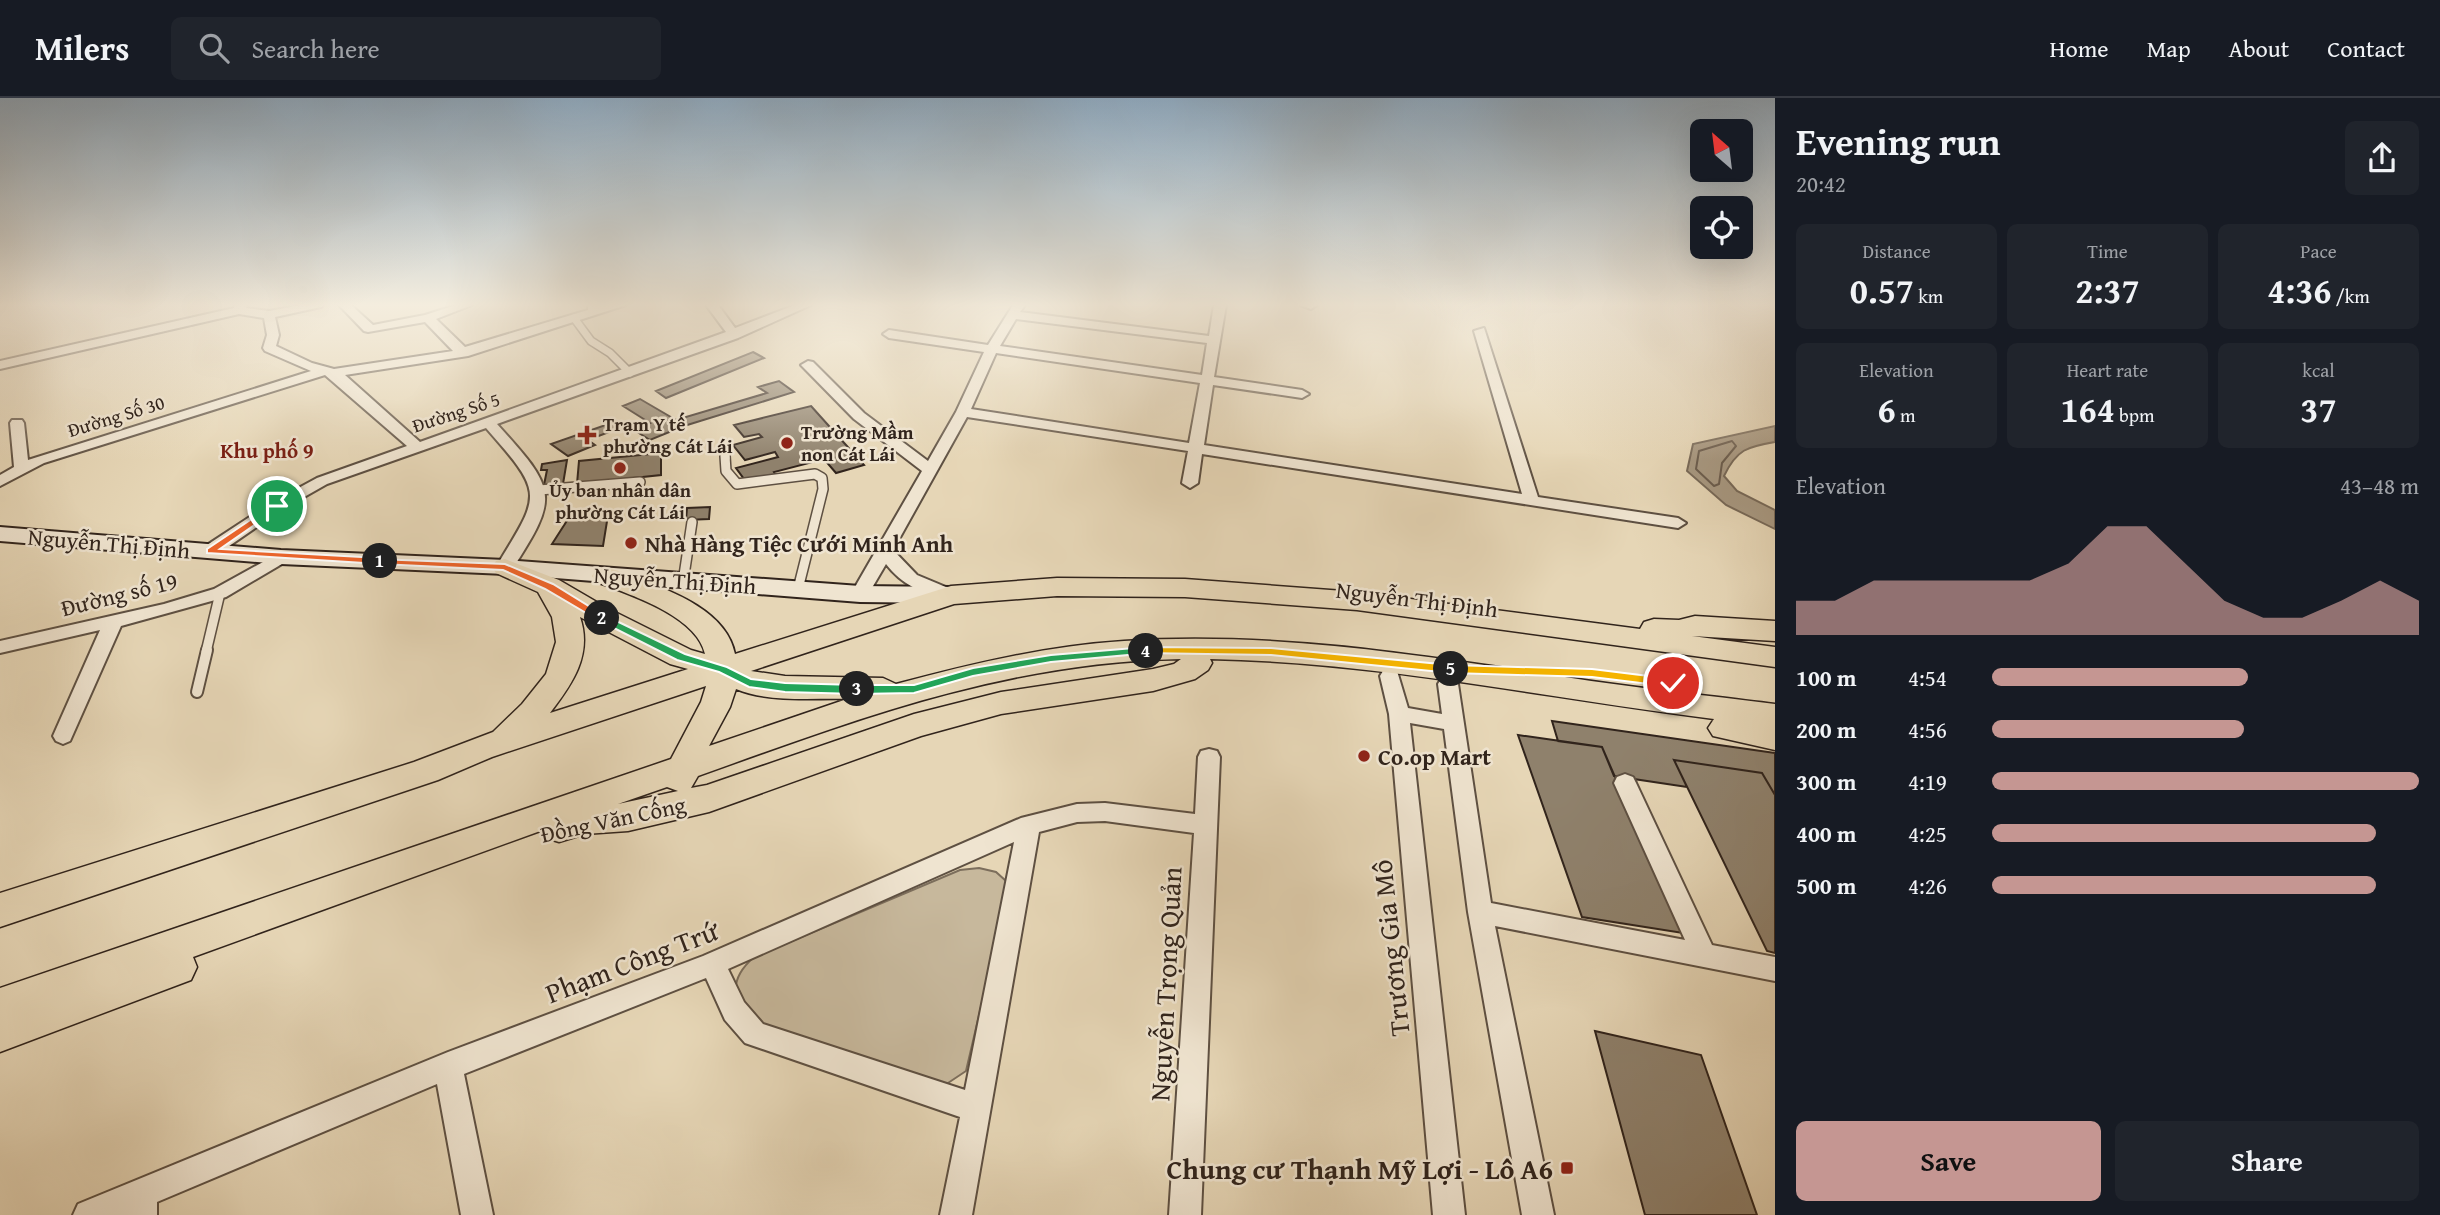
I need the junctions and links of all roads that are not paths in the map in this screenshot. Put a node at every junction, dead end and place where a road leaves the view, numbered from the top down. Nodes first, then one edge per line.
1 (33, 357) edge
2 (288, 357) edge
3 (434, 357) edge
4 (614, 357) edge
5 (673, 357) edge
6 (988, 357) edge
7 (1039, 357) edge
8 (1211, 357) edge
9 (1488, 357) edge
10 (0, 365) edge
11 (808, 365) dead end
12 (331, 372) junction
13 (630, 373) junction
14 (1207, 382) junction
15 (1302, 394) dead end
16 (963, 412) junction
17 (488, 422) junction
18 (17, 423) dead end
19 (725, 443) dead end
20 (416, 446) junction
21 (1197, 450) junction
22 (22, 469) junction
23 (930, 470) junction
24 (0, 481) edge
25 (640, 482) dead end
26 (1190, 483) dead end
27 (540, 490) junction
28 (1531, 499) junction
29 (692, 522) dead end
30 (1678, 523) dead end
31 (0, 534) edge
32 (886, 550) junction
33 (210, 551) junction
34 (281, 557) junction
35 (505, 567) junction
36 (606, 576) junction
37 (682, 582) junction
38 (549, 586) junction
39 (1057, 587) junction
40 (798, 589) junction
41 (220, 593) junction
42 (860, 594) junction
43 (951, 595) junction
44 (1357, 601) junction
45 (113, 622) junction
46 (1775, 631) edge
47 (1642, 634) junction
48 (1775, 646) edge
49 (0, 647) edge
50 (1195, 657) junction
51 (1775, 657) edge
52 (723, 669) junction
53 (1389, 669) junction
54 (1775, 671) edge
55 (1453, 675) junction
56 (914, 689) junction
57 (197, 692) dead end
58 (1637, 697) junction
59 (1601, 698) junction
60 (1775, 698) edge
61 (1561, 700) junction
62 (1399, 714) junction
63 (1775, 716) edge
64 (1453, 723) junction
65 (1775, 724) edge
66 (64, 736) dead end
67 (698, 736) junction
68 (1775, 738) edge
69 (465, 753) junction
70 (1209, 757) dead end
71 (684, 767) junction
72 (1625, 783) dead end
73 (629, 786) junction
74 (671, 808) junction
75 (585, 820) junction
76 (1030, 825) junction
77 (1205, 825) junction
78 (516, 834) junction
79 (0, 898) edge
80 (0, 909) edge
81 (1480, 912) junction
82 (1705, 957) junction
83 (712, 964) junction
84 (1775, 969) edge
85 (0, 1008) edge
86 (0, 1032) edge
87 (448, 1066) junction
88 (975, 1108) junction
89 (141, 1204) edge
90 (89, 1215) edge
91 (477, 1215) edge
92 (956, 1215) edge
93 (1185, 1215) edge
94 (1449, 1215) edge
95 (1538, 1215) edge

1 - 10 street
2 - 12 street
3 - 12 street
4 - 13 lane
5 - 13 street, Đường Số 5
6 - 16 street
7 - 14 street
8 - 14 street
9 - 28 street
11 - 23 street
12 - 20 street
12 - 22 street, Đường Số 30
13 - 17 street, Đường Số 5
14 - 15 street
14 - 21 street
16 - 21 street
16 - 23 street
17 - 20 street, Đường Số 5
17 - 27 street
18 - 22 street
19 - 40 lane
20 - 33 street, Đường Số 5
21 - 26 street
21 - 28 street
22 - 24 street, Đường Số 30
23 - 32 street
25 - 27 lane
27 - 35 street
28 - 30 street
29 - 37 lane
31 - 33 main road, Nguyễn Thị Định
32 - 42 street
32 - 43 street
33 - 34 main road, Nguyễn Thị Định
34 - 35 main road, Nguyễn Thị Định
34 - 41 street, Đường số 19
35 - 36 main road, Nguyễn Thị Định
35 - 38 main road
36 - 37 main road, Nguyễn Thị Định
36 - 52 main road
37 - 40 main road, Nguyễn Thị Định
38 - 52 main road
38 - 69 main road
39 - 43 main road, Nguyễn Thị Định
39 - 44 main road, Nguyễn Thị Định
39 - 47 main road, Nguyễn Thị Định
40 - 42 main road, Nguyễn Thị Định
41 - 45 street, Đường số 19
41 - 57 lane
42 - 43 main road, Nguyễn Thị Định
43 - 52 main road
44 - 47 main road, Nguyễn Thị Định
44 - 54 main road, Nguyễn Thị Định
45 - 49 street, Đường số 19
45 - 66 street
46 - 47 main road
47 - 48 main road, Nguyễn Thị Định
47 - 51 main road, Nguyễn Thị Định
50 - 53 main road
50 - 56 main road
50 - 74 main road, Đồng Văn Cống
52 - 56 main road
52 - 67 main road
52 - 69 main road
53 - 55 main road
53 - 62 street, Trương Gia Mô
55 - 58 main road
55 - 60 main road
55 - 61 main road
55 - 64 street
56 - 71 main road, Đồng Văn Cống
58 - 59 main road
58 - 63 main road
59 - 61 main road
59 - 65 main road
61 - 68 main road
62 - 64 street
62 - 94 street, Trương Gia Mô
64 - 81 street
67 - 71 main road
67 - 73 main road
69 - 79 main road
69 - 80 main road
70 - 77 street, Nguyễn Trọng Quản
71 - 73 main road, Đồng Văn Cống
71 - 74 main road
71 - 75 main road
72 - 82 street
73 - 78 main road, Đồng Văn Cống
74 - 75 main road, Đồng Văn Cống
75 - 78 main road, Đồng Văn Cống
76 - 77 street, Phạm Công Trứ
76 - 83 street, Phạm Công Trứ
76 - 88 street
77 - 93 street, Nguyễn Trọng Quản
78 - 85 main road, Đồng Văn Cống
78 - 86 main road, Đồng Văn Cống
81 - 82 street
81 - 95 street
82 - 84 street
83 - 87 street, Phạm Công Trứ
83 - 88 street
87 - 89 street, Phạm Công Trứ
87 - 91 street
88 - 92 street
89 - 90 street, Phạm Công Trứ

